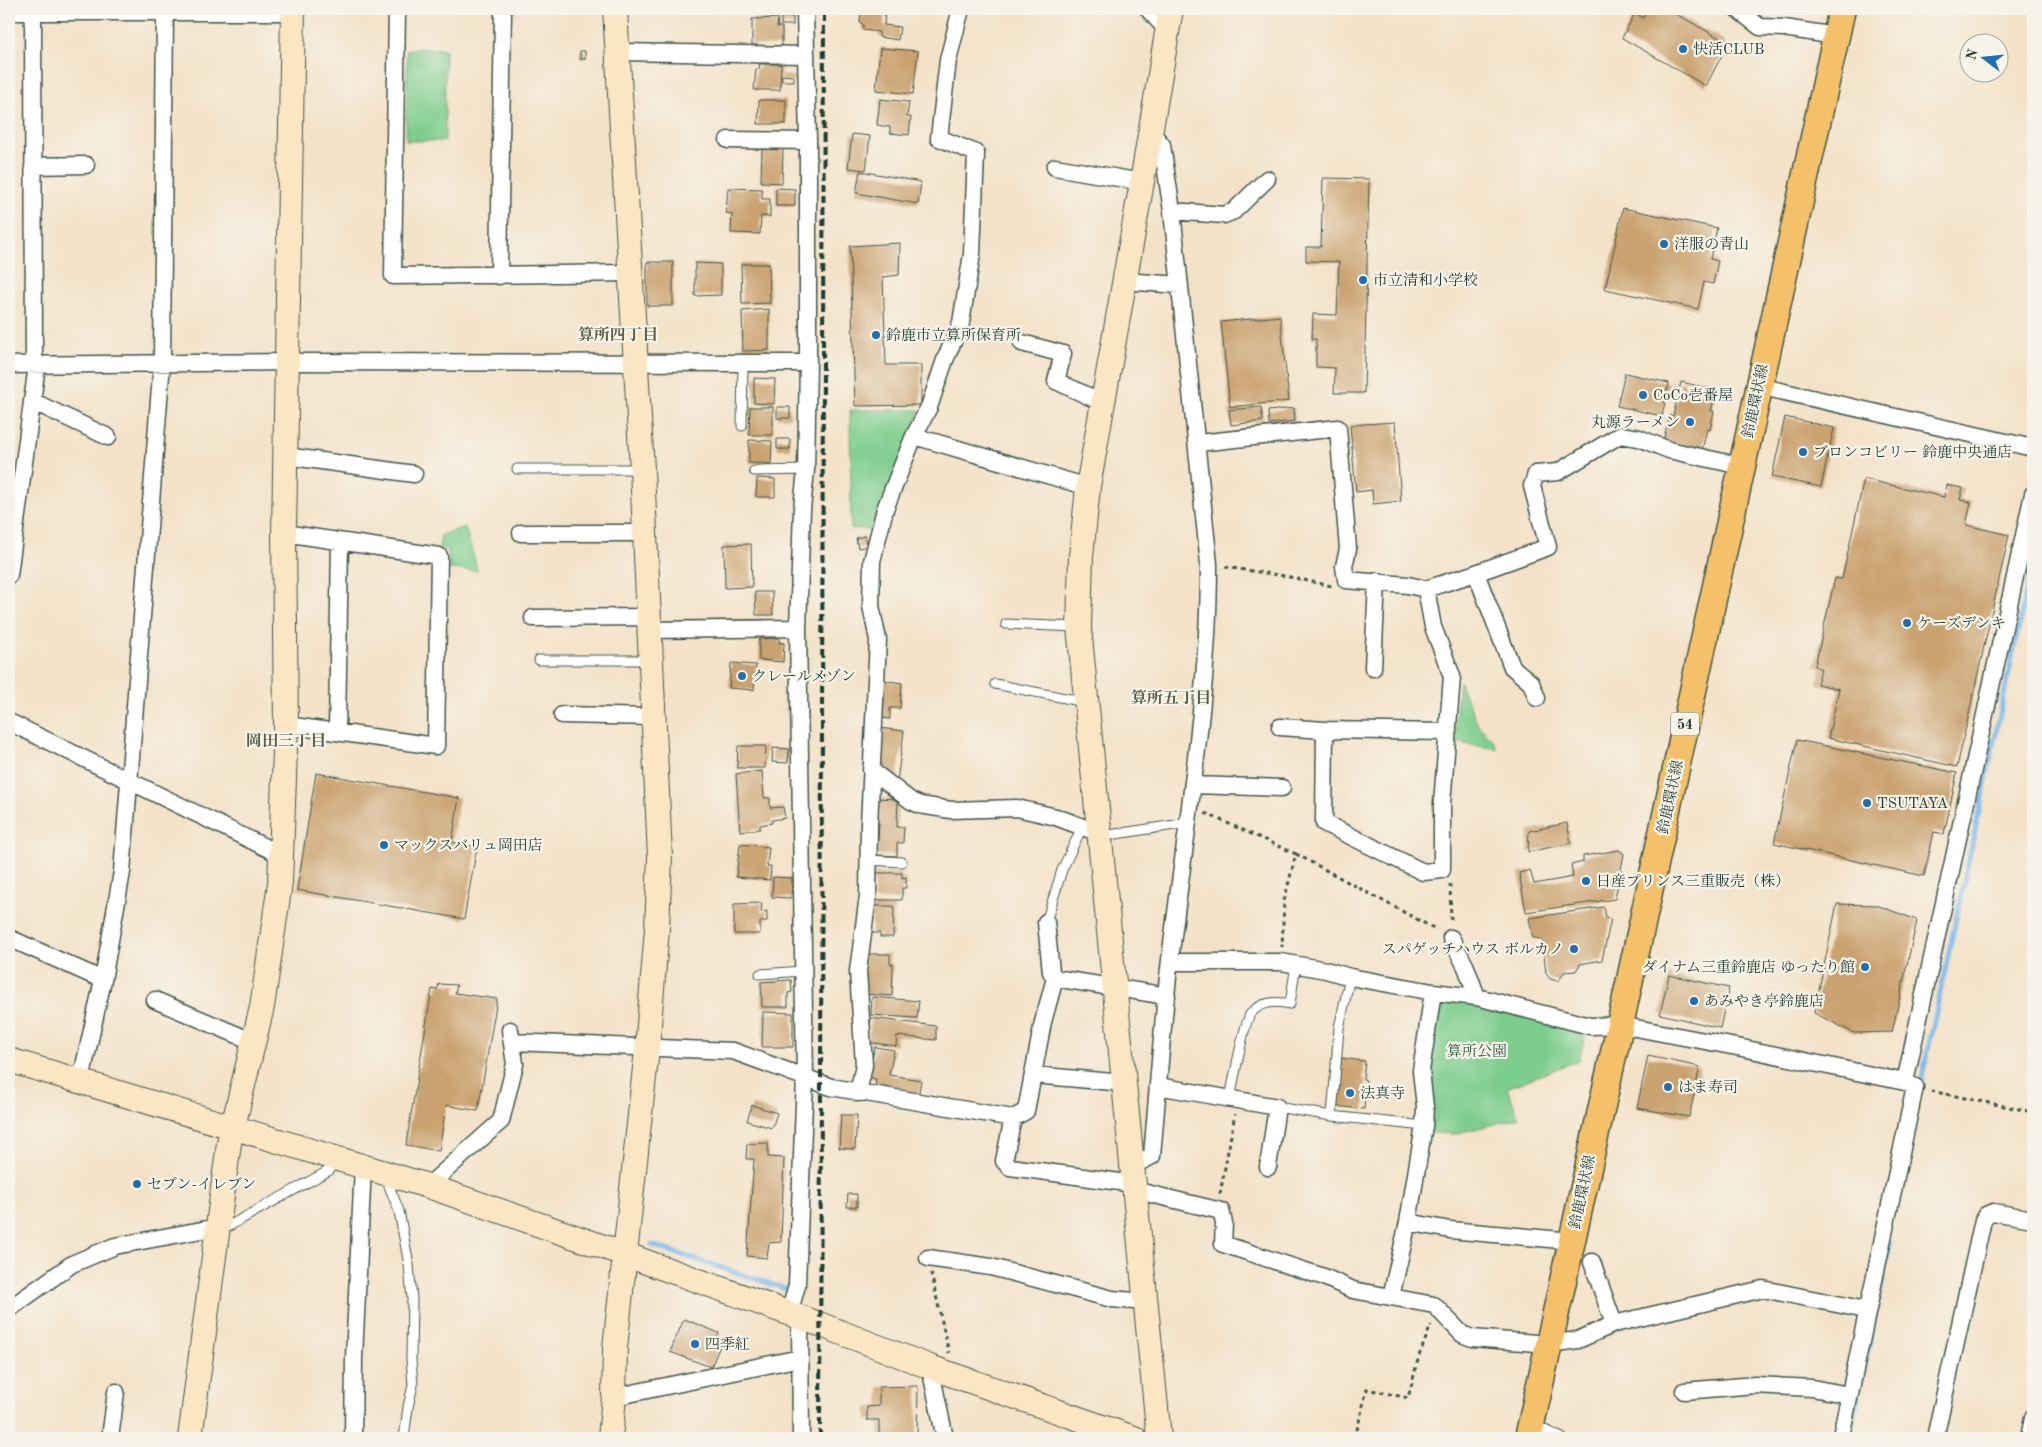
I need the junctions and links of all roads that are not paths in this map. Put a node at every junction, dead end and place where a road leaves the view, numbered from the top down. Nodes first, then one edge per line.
1 (397, 9) edge
2 (503, 9) edge
3 (615, 9) edge
4 (805, 9) edge
5 (961, 9) edge
6 (1148, 9) edge
7 (1736, 9) edge
8 (1842, 9) edge
9 (139, 10) edge
10 (260, 10) edge
11 (293, 10) edge
12 (68, 11) edge
13 (9, 12) edge
14 (33, 12) junction
15 (165, 12) junction
16 (1169, 20) edge
17 (1836, 36) junction
18 (618, 52) junction
19 (806, 55) junction
20 (1151, 132) junction
21 (728, 140) dead end
22 (808, 141) junction
23 (86, 165) dead end
24 (33, 166) junction
25 (1054, 167) dead end
26 (1266, 179) dead end
27 (1142, 182) junction
28 (1172, 211) junction
29 (632, 274) junction
30 (499, 276) junction
31 (1124, 281) junction
32 (1180, 285) junction
33 (1022, 343) dead end
34 (162, 362) junction
35 (288, 362) junction
36 (743, 363) junction
37 (808, 363) junction
38 (636, 364) junction
39 (9, 365) edge
40 (35, 365) junction
41 (1758, 386) junction
42 (32, 402) junction
43 (1103, 403) junction
44 (742, 426) dead end
45 (914, 436) junction
46 (108, 437) dead end
47 (1198, 443) junction
48 (2033, 448) edge
49 (286, 456) junction
50 (1741, 466) junction
51 (517, 469) dead end
52 (642, 469) junction
53 (806, 470) junction
54 (754, 471) dead end
55 (414, 474) dead end
56 (1088, 487) junction
57 (2033, 494) edge
58 (645, 532) junction
59 (284, 533) junction
60 (521, 533) dead end
61 (340, 542) junction
62 (1476, 573) junction
63 (9, 575) edge
64 (1377, 582) junction
65 (1426, 589) junction
66 (533, 618) dead end
67 (649, 623) junction
68 (1006, 624) dead end
69 (1079, 627) junction
70 (798, 628) junction
71 (539, 660) dead end
72 (651, 660) junction
73 (1372, 668) dead end
74 (995, 684) dead end
75 (1537, 698) dead end
76 (1085, 702) junction
77 (562, 715) dead end
78 (654, 717) junction
79 (9, 722) edge
80 (286, 725) junction
81 (1280, 727) dead end
82 (1325, 730) junction
83 (337, 731) junction
84 (1446, 732) junction
85 (871, 770) junction
86 (129, 780) junction
87 (1193, 785) junction
88 (1282, 788) dead end
89 (1188, 823) junction
90 (1090, 830) junction
91 (281, 855) junction
92 (869, 860) junction
93 (902, 862) dead end
94 (1046, 922) joint
95 (9, 938) edge
96 (1451, 938) road end
97 (1170, 962) junction
98 (1288, 963) junction
99 (803, 971) junction
100 (760, 974) dead end
101 (1350, 977) junction
102 (1055, 978) junction
103 (103, 980) junction
104 (1115, 988) junction
105 (1434, 992) junction
106 (1167, 996) junction
107 (1477, 997) junction
108 (155, 1000) dead end
109 (1620, 1025) junction
110 (254, 1042) junction
111 (647, 1049) junction
112 (9, 1060) edge
113 (1033, 1075) junction
114 (805, 1078) junction
115 (81, 1080) junction
116 (1905, 1082) junction
117 (1124, 1083) junction
118 (1158, 1086) junction
119 (858, 1092) junction
120 (1233, 1100) junction
121 (1277, 1107) junction
122 (1332, 1116) junction
123 (1013, 1118) junction
124 (1424, 1126) junction
125 (233, 1127) junction
126 (335, 1157) junction
127 (1268, 1167) dead end
128 (374, 1169) junction
129 (1133, 1180) junction
130 (428, 1186) junction
131 (2033, 1219) edge
132 (1408, 1222) junction
133 (218, 1227) junction
134 (1572, 1241) junction
135 (624, 1254) junction
136 (928, 1258) road end
137 (1592, 1262) dead end
138 (1391, 1297) junction
139 (1145, 1302) junction
140 (9, 1309) edge
141 (1866, 1310) junction
142 (794, 1316) junction
143 (1614, 1324) junction
144 (1549, 1344) junction
145 (800, 1358) junction
146 (930, 1367) junction
147 (1684, 1391) dead end
148 (116, 1392) dead end
149 (1849, 1394) junction
150 (614, 1397) junction
151 (2033, 1417) edge
152 (1530, 1431) edge
153 (110, 1438) edge
154 (190, 1438) edge
155 (353, 1438) edge
156 (404, 1438) edge
157 (610, 1438) edge
158 (801, 1438) edge
159 (945, 1438) edge
160 (1134, 1438) edge
161 (1159, 1438) edge
162 (1562, 1438) edge
163 (1842, 1438) edge
164 (1935, 1438) edge
165 (2029, 1438) edge

1 - 30 street
2 - 30 street
3 - 18 street
4 - 19 street
5 - 45 street
6 - 16 street
7 - 17 street
8 - 17 main road, 鈴鹿環状線 / 54
9 - 12 street
9 - 15 street
10 - 11 street
10 - 15 street
11 - 35 street
12 - 14 street
13 - 14 street
14 - 24 street
15 - 34 street
16 - 20 street
17 - 41 main road, 鈴鹿環状線 / 54
18 - 19 street
18 - 29 street
19 - 22 street
20 - 27 street
20 - 28 street
21 - 22 street
22 - 37 street
23 - 24 street
24 - 40 street
25 - 27 street
26 - 28 street
27 - 31 street
28 - 32 street
29 - 30 street
29 - 38 street
31 - 32 street
31 - 43 street
32 - 47 street
33 - 43 street
34 - 35 street
34 - 40 street
34 - 86 street
35 - 38 street
35 - 49 street
36 - 37 street
36 - 38 street
36 - 44 lane
37 - 53 street
38 - 52 street
39 - 40 street
40 - 42 street
41 - 48 street
41 - 50 main road, 鈴鹿環状線 / 54
42 - 46 street
42 - 63 street
43 - 56 street
45 - 56 street
45 - 85 street
47 - 64 street
47 - 87 street
49 - 55 street
49 - 59 street
50 - 62 street
50 - 109 main road, 鈴鹿環状線 / 54
51 - 52 lane
52 - 58 street
53 - 54 lane
53 - 70 street
56 - 69 street
57 - 116 street
58 - 60 street
58 - 67 street
59 - 61 street
59 - 80 street
61 - 83 street
61 - 83 street
62 - 65 street
62 - 75 street
64 - 65 street
64 - 73 street
65 - 84 street
66 - 67 street
67 - 70 street
67 - 72 street
68 - 69 lane
69 - 76 street
70 - 99 street
71 - 72 lane
72 - 78 street
74 - 76 lane
76 - 90 street
77 - 78 street
78 - 111 street
79 - 86 street
80 - 83 street
80 - 91 street
81 - 82 street
82 - 84 street
82 - 84 street
85 - 90 street
85 - 92 street
86 - 91 street
86 - 103 street
87 - 88 street
87 - 89 street
89 - 90 lane
89 - 97 street
90 - 94 lane
90 - 104 street
91 - 110 street
92 - 93 lane
92 - 119 street
94 - 102 street
95 - 103 street
96 - 107 street
97 - 98 street
97 - 106 street
98 - 101 street
98 - 120 lane
99 - 100 lane
99 - 114 street
101 - 105 street
101 - 122 lane
102 - 104 street
102 - 113 street
103 - 115 street
104 - 106 street
104 - 117 street
105 - 107 street
105 - 124 street
106 - 118 street
107 - 109 street
108 - 110 street
109 - 116 street
109 - 134 main road, 鈴鹿環状線 / 54
110 - 125 street
111 - 114 street
111 - 130 street
111 - 135 street
112 - 115 street
113 - 117 street
113 - 123 street
114 - 119 street
114 - 142 street
115 - 125 street
116 - 141 street
117 - 129 street
118 - 120 street
118 - 129 street
119 - 123 street
120 - 121 street
121 - 122 lane
121 - 127 street
122 - 124 lane
123 - 129 street
124 - 132 street
125 - 126 street
125 - 133 street
126 - 128 street
126 - 133 lane
128 - 130 street
128 - 155 street
128 - 156 lane
129 - 138 street
129 - 139 street
130 - 135 street
131 - 164 street
132 - 134 street
132 - 138 street
133 - 140 street
133 - 154 street
134 - 144 main road, 鈴鹿環状線 / 54
135 - 142 street
135 - 150 street
136 - 139 street
137 - 143 street
138 - 144 street
139 - 161 street
141 - 143 street
141 - 149 street
142 - 145 street
142 - 146 street
143 - 144 street
144 - 152 main road, 鈴鹿環状線 / 54
145 - 150 street
145 - 158 street
146 - 159 street
146 - 160 street
147 - 149 street
148 - 153 street
149 - 163 street
150 - 157 street
151 - 165 street
152 - 162 lane

